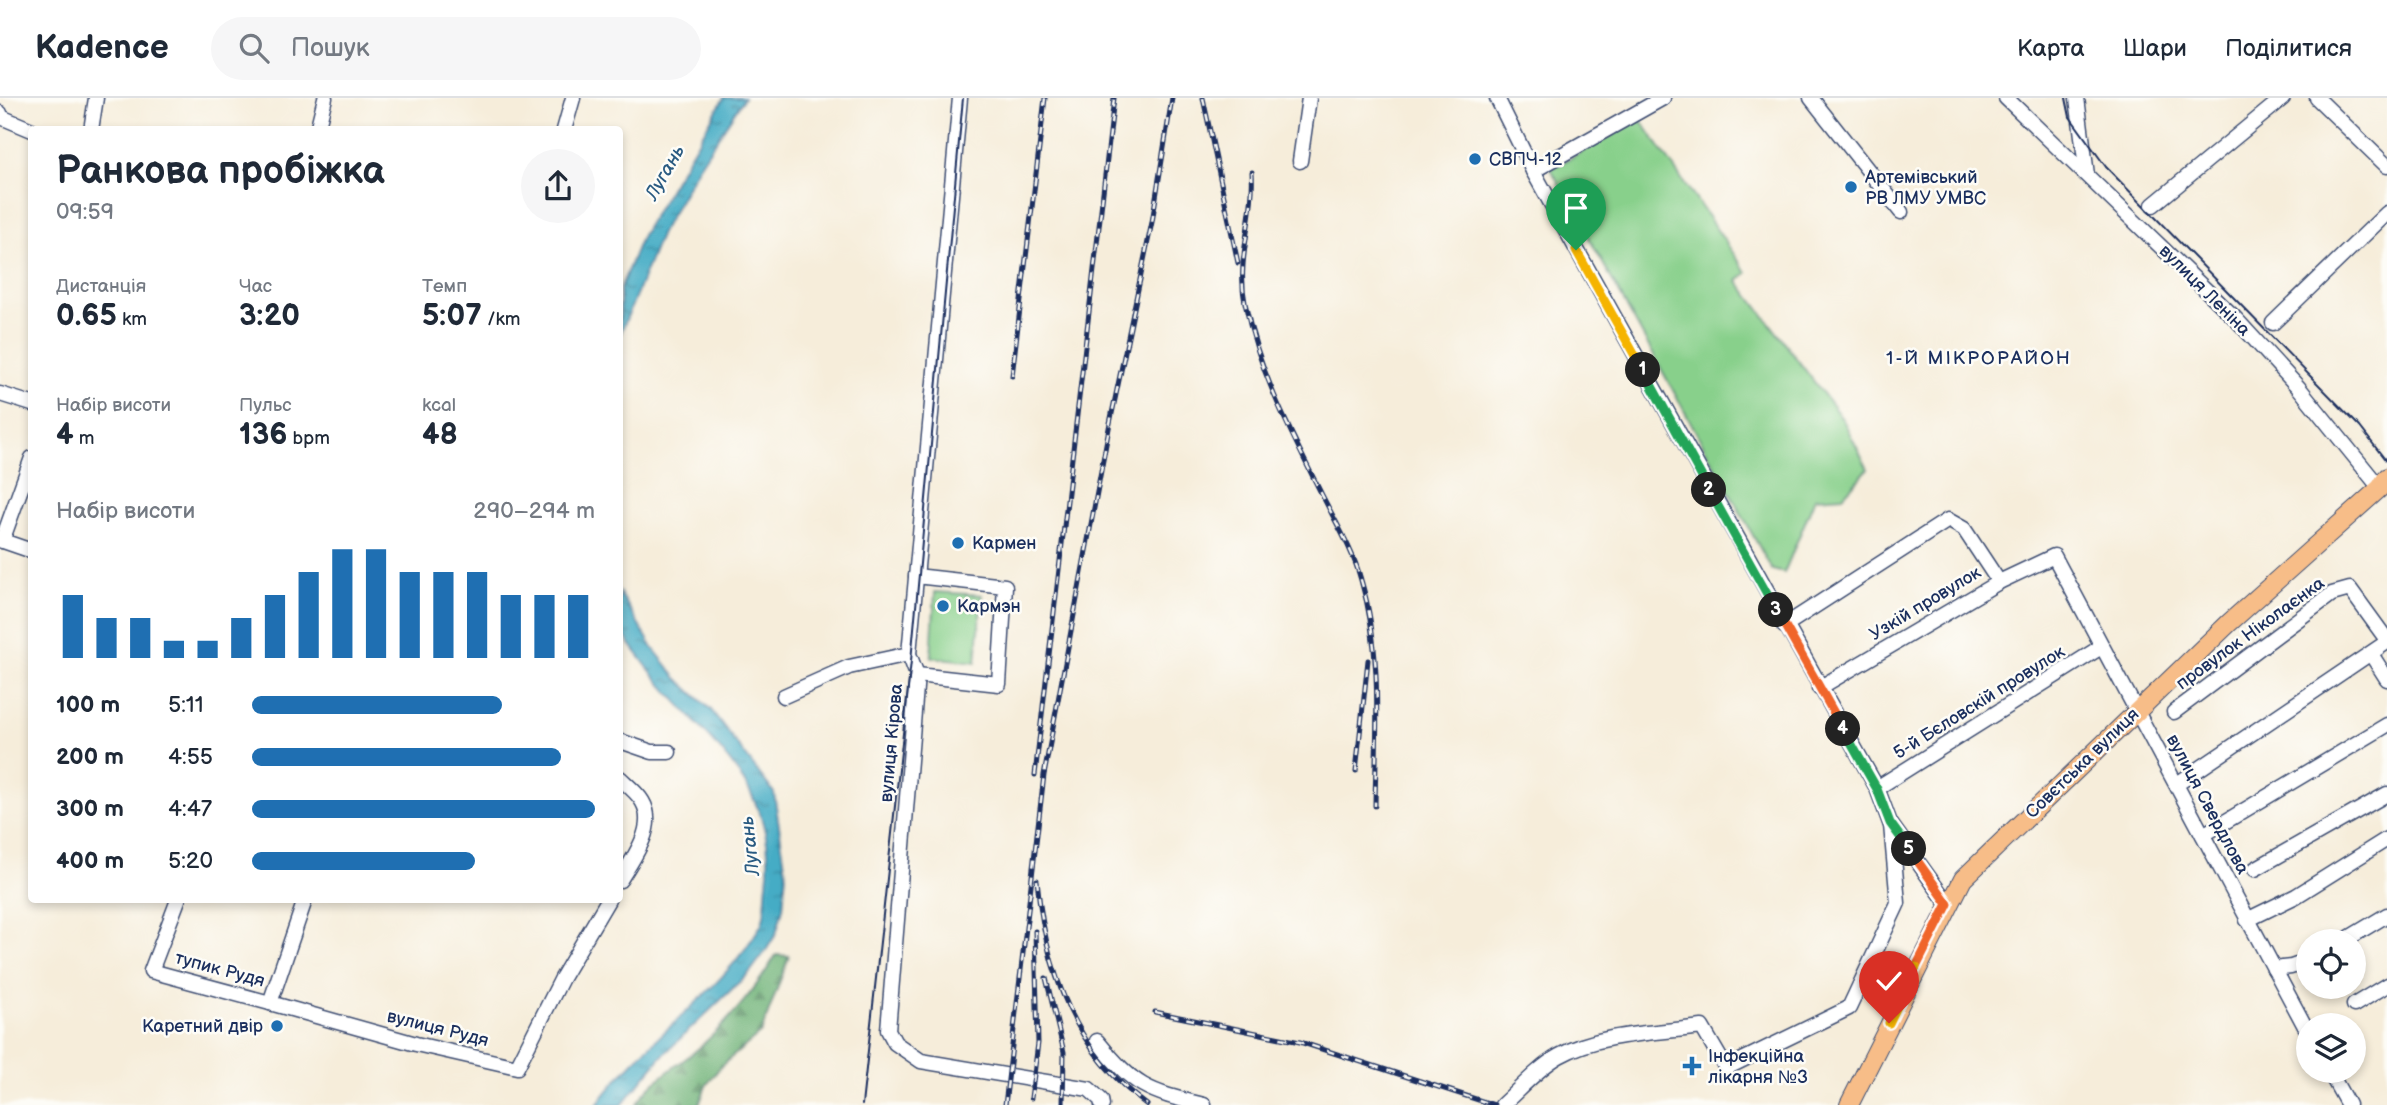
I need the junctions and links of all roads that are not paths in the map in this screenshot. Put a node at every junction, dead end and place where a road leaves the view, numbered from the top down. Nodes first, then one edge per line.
1 (96, 98) edge
2 (326, 98) edge
3 (573, 98) edge
4 (960, 98) edge
5 (1309, 98) edge
6 (1497, 98) edge
7 (1663, 98) edge
8 (1811, 98) edge
9 (2006, 98) edge
10 (2077, 98) edge
11 (2283, 98) edge
12 (2318, 98) edge
13 (0, 117) edge
14 (92, 126) edge
15 (318, 126) edge
16 (565, 126) edge
17 (28, 128) edge
18 (1300, 161) dead end
19 (2387, 166) edge
20 (1532, 171) junction
21 (2087, 175) junction
22 (2154, 205) dead end
23 (1901, 212) dead end
24 (2387, 213) edge
25 (2273, 323) dead end
26 (0, 394) edge
27 (28, 403) edge
28 (28, 469) edge
29 (2385, 486) edge
30 (1, 540) edge
31 (28, 550) edge
32 (2054, 556) joint
33 (916, 576) junction
34 (1999, 582) junction
35 (1784, 626) junction
36 (2387, 641) edge
37 (2101, 647) junction
38 (909, 654) junction
39 (2371, 654) junction
40 (916, 675) junction
41 (2387, 679) edge
42 (1819, 688) junction
43 (784, 695) dead end
44 (2136, 711) junction
45 (2174, 712) dead end
46 (2387, 725) edge
47 (623, 742) edge
48 (669, 752) dead end
49 (623, 781) edge
50 (2178, 784) junction
51 (1877, 789) junction
52 (2387, 794) edge
53 (1890, 823) junction
54 (2203, 835) junction
55 (2387, 839) edge
56 (2255, 869) dead end
57 (623, 875) edge
58 (177, 903) edge
59 (304, 903) edge
60 (606, 903) edge
61 (1948, 904) junction
62 (2387, 915) edge
63 (2247, 920) junction
64 (2364, 929) edge
65 (2296, 964) edge
66 (2274, 969) junction
67 (2387, 985) edge
68 (270, 1003) junction
69 (2354, 1005) dead end
70 (2298, 1013) edge
71 (1097, 1041) dead end
72 (2336, 1083) edge
73 (1102, 1105) edge
74 (1204, 1105) edge
75 (1502, 1105) edge
76 (1849, 1105) edge
77 (2348, 1105) edge

1 - 14 street
2 - 15 street
3 - 16 street
4 - 33 street, вулиця Кірова
5 - 18 street
6 - 20 street
7 - 20 street
8 - 23 street
9 - 21 street, вулиця Леніна
10 - 21 street
11 - 22 street
12 - 19 street
13 - 17 street
20 - 35 street
21 - 29 street, вулиця Леніна
24 - 25 street
26 - 27 street
28 - 30 street
29 - 44 main road, Совєтська вулиця
30 - 31 street
32 - 34 street, Узкій провулок
32 - 37 street, вулиця Свердлова
33 - 38 street, вулиця Кірова
33 - 40 street
34 - 35 street
34 - 42 street, Узкій провулок
35 - 42 street
36 - 39 street
36 - 45 street, провулок Ніколаєнка
37 - 44 street, вулиця Свердлова
37 - 51 street, 5-й Бєловскій провулок
38 - 40 street, вулиця Кірова
38 - 43 street
39 - 41 street
39 - 50 street
40 - 73 street, вулиця Кірова
42 - 51 street
44 - 50 street, вулиця Свердлова
44 - 61 main road, Совєтська вулиця
46 - 54 street
47 - 48 street
49 - 57 street
50 - 54 street, вулиця Свердлова
51 - 53 street
52 - 56 street
53 - 61 street
53 - 75 street
54 - 63 street, вулиця Свердлова
55 - 63 street
58 - 68 street, тупик Рудя
59 - 68 street
60 - 68 street, вулиця Рудя
61 - 76 main road, Совєтська вулиця
62 - 64 street
63 - 66 street, вулиця Свердлова
65 - 66 street
66 - 70 street, вулиця Свердлова
67 - 69 street
71 - 74 street
72 - 77 street

